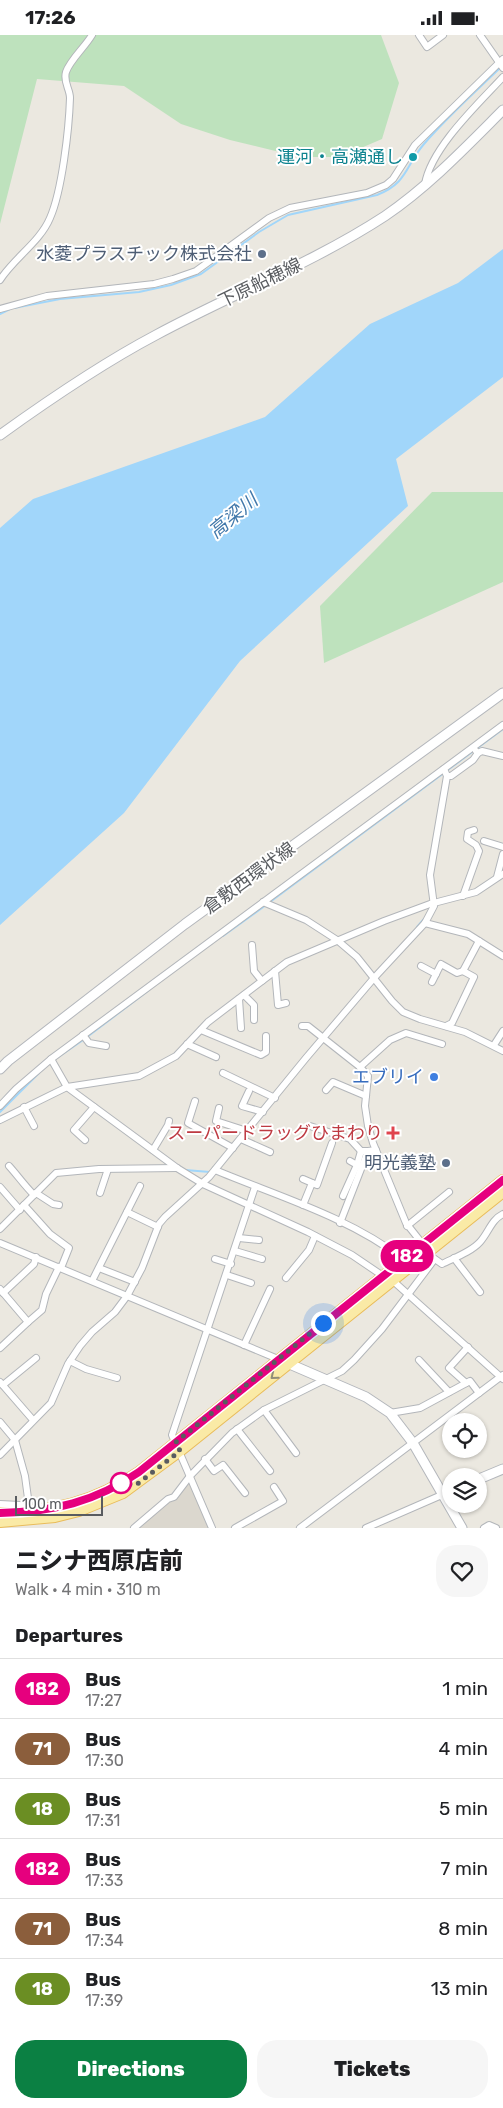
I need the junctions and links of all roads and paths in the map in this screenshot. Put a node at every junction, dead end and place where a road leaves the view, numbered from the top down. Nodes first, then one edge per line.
1 (92, 35) edge
2 (419, 35) edge
3 (443, 35) edge
4 (480, 35) edge
5 (501, 64) edge
6 (503, 77) edge
7 (503, 109) edge
8 (425, 185) junction
9 (0, 280) edge
10 (0, 309) edge
11 (0, 435) edge
12 (503, 693) edge
13 (503, 725) edge
14 (476, 750) junction
15 (503, 756) edge
16 (445, 772) junction
17 (474, 830) dead end
18 (484, 841) dead end
19 (503, 847) edge
20 (503, 854) edge
21 (499, 875) edge
22 (464, 894) junction
23 (266, 904) junction
24 (434, 904) junction
25 (425, 923) junction
26 (337, 940) junction
27 (479, 941) junction
28 (252, 945) dead end
29 (503, 956) edge
30 (421, 966) dead end
31 (275, 971) junction
32 (463, 971) junction
33 (436, 974) junction
34 (373, 977) junction
35 (262, 981) junction
36 (432, 982) dead end
37 (242, 997) junction
38 (286, 1003) dead end
39 (254, 1020) dead end
40 (302, 1026) dead end
41 (446, 1026) junction
42 (241, 1028) dead end
43 (201, 1030) junction
44 (503, 1031) edge
45 (266, 1036) dead end
46 (85, 1037) junction
47 (321, 1038) junction
48 (187, 1044) junction
49 (442, 1044) dead end
50 (494, 1045) junction
51 (106, 1046) dead end
52 (503, 1051) edge
53 (216, 1057) dead end
54 (52, 1061) junction
55 (360, 1067) junction
56 (0, 1069) edge
57 (223, 1073) dead end
58 (67, 1087) junction
59 (326, 1090) dead end
60 (249, 1091) dead end
61 (366, 1095) junction
62 (273, 1097) junction
63 (194, 1101) dead end
64 (0, 1106) edge
65 (24, 1107) junction
66 (94, 1107) junction
67 (220, 1108) dead end
68 (263, 1112) junction
69 (0, 1120) edge
70 (169, 1121) dead end
71 (34, 1126) dead end
72 (310, 1126) dead end
73 (247, 1131) junction
74 (241, 1139) junction
75 (85, 1140) dead end
76 (332, 1143) dead end
77 (233, 1147) junction
78 (153, 1150) junction
79 (376, 1150) junction
80 (364, 1151) junction
81 (270, 1152) dead end
82 (350, 1161) dead end
83 (357, 1165) junction
84 (9, 1166) dead end
85 (177, 1168) junction
86 (108, 1169) junction
87 (215, 1170) junction
88 (303, 1179) dead end
89 (503, 1180) edge
90 (312, 1183) junction
91 (203, 1184) junction
92 (140, 1186) dead end
93 (0, 1187) edge
94 (255, 1187) junction
95 (448, 1192) dead end
96 (503, 1192) edge
97 (100, 1193) dead end
98 (35, 1194) junction
99 (343, 1196) dead end
100 (59, 1205) dead end
101 (250, 1205) junction
102 (303, 1205) junction
103 (22, 1207) junction
104 (127, 1211) junction
105 (503, 1213) edge
106 (340, 1223) junction
107 (407, 1225) junction
108 (158, 1227) junction
109 (0, 1229) edge
110 (315, 1236) junction
111 (239, 1238) junction
112 (259, 1240) dead end
113 (0, 1243) edge
114 (235, 1251) junction
115 (428, 1251) junction
116 (36, 1257) junction
117 (454, 1258) junction
118 (215, 1259) dead end
119 (262, 1259) dead end
120 (403, 1259) junction
121 (230, 1264) junction
122 (60, 1267) junction
123 (99, 1268) junction
124 (227, 1275) junction
125 (286, 1278) dead end
126 (387, 1278) junction
127 (92, 1281) junction
128 (135, 1282) junction
129 (251, 1283) dead end
130 (270, 1289) dead end
131 (2, 1291) edge
132 (408, 1292) junction
133 (480, 1293) dead end
134 (127, 1296) junction
135 (28, 1322) junction
136 (208, 1330) junction
137 (244, 1345) junction
138 (468, 1347) junction
139 (0, 1348) edge
140 (36, 1358) dead end
141 (278, 1359) junction
142 (419, 1360) dead end
143 (70, 1361) junction
144 (290, 1363) junction
145 (502, 1377) edge
146 (117, 1378) dead end
147 (326, 1379) junction
148 (2, 1383) edge
149 (466, 1383) junction
150 (450, 1392) junction
151 (479, 1393) junction
152 (264, 1410) junction
153 (390, 1413) junction
154 (33, 1420) junction
155 (0, 1422) edge
156 (237, 1429) junction
157 (15, 1440) junction
158 (413, 1443) junction
159 (178, 1446) junction
160 (296, 1453) dead end
161 (0, 1455) edge
162 (206, 1459) junction
163 (503, 1469) edge
164 (270, 1471) dead end
165 (190, 1476) junction
166 (487, 1476) edge
167 (442, 1486) edge
168 (274, 1487) dead end
169 (244, 1493) dead end
170 (442, 1495) edge
171 (0, 1505) edge
172 (0, 1513) edge
173 (456, 1513) edge
174 (30, 1519) edge
175 (0, 1521) edge
176 (134, 1528) edge
177 (212, 1528) edge
178 (235, 1528) edge
179 (300, 1528) edge
180 (366, 1528) edge
181 (462, 1528) edge
182 (484, 1528) edge
183 (496, 1528) edge

1 - 9 street
2 - 3 street
4 - 5 street
5 - 10 street
6 - 8 street
7 - 8 main road, 下原船穂線
8 - 11 main road, 下原船穂線
12 - 56 main road, 倉敷西環状線
13 - 14 street
14 - 15 street
14 - 16 street
14 - 16 street
16 - 23 street
16 - 24 street
17 - 22 street
18 - 19 street
20 - 21 street
21 - 22 street
22 - 24 street
23 - 26 street
23 - 46 street
24 - 25 street
24 - 26 street
25 - 27 street
25 - 34 street
26 - 31 street
26 - 34 street
27 - 29 street
27 - 32 street
28 - 35 street
30 - 33 street
31 - 35 street
31 - 38 street
32 - 33 street
32 - 41 street
33 - 36 street
34 - 41 street
34 - 47 street
35 - 37 street
37 - 39 street
37 - 42 street
37 - 43 street
40 - 47 street
41 - 50 street
43 - 45 street
43 - 48 street
44 - 50 street
46 - 51 street
46 - 54 street
47 - 55 street
47 - 62 street
48 - 53 street
48 - 58 street
49 - 55 street
50 - 52 street
54 - 58 street
54 - 64 street
55 - 61 street
57 - 62 street
58 - 65 street
58 - 66 street
59 - 61 street
60 - 68 street
61 - 79 street
62 - 68 street
63 - 77 street
65 - 69 street
65 - 71 street
66 - 75 street
66 - 78 street
67 - 73 street
68 - 73 street
70 - 78 street
72 - 80 street
73 - 74 street
74 - 77 street
74 - 81 street
76 - 90 street
77 - 87 street
78 - 85 street
79 - 80 street
79 - 107 street
80 - 83 street
80 - 106 street
82 - 83 street
83 - 99 street
84 - 98 street
85 - 86 street
85 - 91 street
86 - 97 street
86 - 98 street
87 - 91 street
87 - 94 street
88 - 90 street
89 - 115 main road
90 - 102 street
91 - 101 street
91 - 108 street
92 - 104 street
93 - 103 street
94 - 101 street
94 - 102 street
95 - 107 street
96 - 115 main road
98 - 100 street
98 - 103 street
101 - 110 street
101 - 111 street
102 - 106 street
103 - 109 street
103 - 122 street
104 - 108 street
104 - 123 street
105 - 117 street
106 - 120 street
107 - 115 street
108 - 128 street
110 - 125 street
110 - 126 street
111 - 112 street
111 - 114 street
113 - 116 street
114 - 119 street
114 - 121 street
115 - 117 street
115 - 120 main road
115 - 126 main road
115 - 132 street
116 - 122 street
116 - 131 street
117 - 133 street
118 - 121 street
120 - 126 main road
121 - 124 street
122 - 127 street
122 - 135 street
123 - 127 street
123 - 128 street
124 - 129 street
124 - 136 street
126 - 132 street
126 - 141 main road
126 - 144 main road
127 - 134 street
128 - 134 street
130 - 137 street
131 - 135 street
132 - 138 street
132 - 147 street
134 - 136 street
134 - 143 street
135 - 139 street
136 - 137 street
136 - 159 street
137 - 141 street
138 - 145 street
138 - 149 street
140 - 148 street
141 - 144 main road
141 - 159 main road
142 - 150 street
143 - 146 street
143 - 154 street
144 - 147 main road
144 -> 159 main road
145 - 151 street
147 - 152 street
147 - 153 main road
148 - 154 street
149 - 150 street
149 - 151 street
150 - 153 street
151 - 158 street
152 - 156 street
152 - 160 street
153 - 158 main road
154 - 157 street
155 - 157 street
156 - 162 street
156 - 164 street
157 - 161 street
157 - 174 street
158 - 167 main road
158 - 179 street
159 - 165 street
159 - 174 main road
162 - 165 street
162 - 169 street
163 - 166 main road
165 - 176 street
165 - 177 street
168 - 178 street
170 - 180 street
171 - 174 street
172 - 174 main road
173 - 181 main road
174 - 175 main road
182 - 183 street

